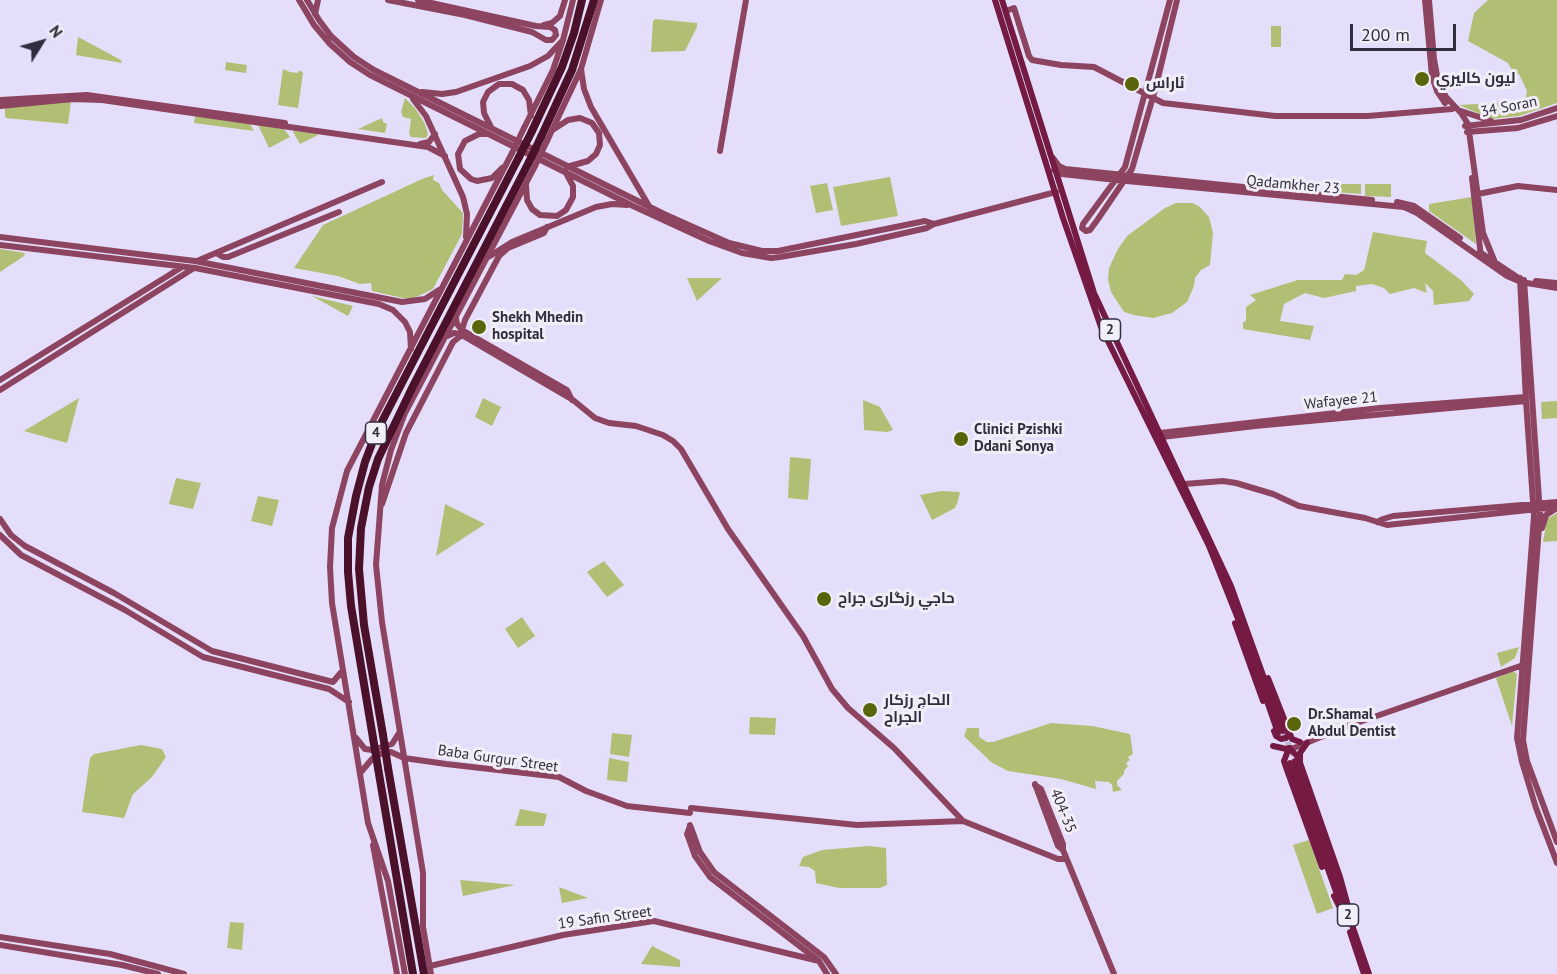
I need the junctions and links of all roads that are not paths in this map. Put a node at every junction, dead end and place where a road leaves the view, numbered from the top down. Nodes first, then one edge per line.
1 (299, 0) edge
2 (307, 0) edge
3 (318, 0) edge
4 (388, 0) edge
5 (418, 0) edge
6 (565, 0) edge
7 (573, 0) edge
8 (582, 0) edge
9 (594, 0) edge
10 (601, 0) edge
11 (746, 0) edge
12 (995, 0) edge
13 (1002, 0) edge
14 (1170, 0) edge
15 (1177, 0) edge
16 (1427, 0) edge
17 (1006, 11) junction
18 (315, 15) junction
19 (541, 26) junction
20 (563, 40) junction
21 (582, 69) junction
22 (418, 92) junction
23 (408, 94) junction
24 (1149, 97) junction
25 (0, 100) edge
26 (0, 106) edge
27 (1557, 108) edge
28 (1455, 110) junction
29 (531, 116) junction
30 (1557, 116) edge
31 (1500, 122) junction
32 (553, 129) junction
33 (1467, 129) junction
34 (528, 130) junction
35 (491, 131) junction
36 (435, 134) junction
37 (362, 137) junction
38 (544, 139) junction
39 (720, 151) dead end
40 (516, 155) junction
41 (445, 156) junction
42 (1049, 157) junction
43 (508, 160) junction
44 (532, 164) junction
45 (567, 168) junction
46 (1056, 172) junction
47 (1122, 178) junction
48 (526, 181) junction
49 (382, 182) dead end
50 (1557, 190) edge
51 (1056, 192) junction
52 (1478, 194) junction
53 (633, 206) junction
54 (650, 207) junction
55 (339, 212) dead end
56 (663, 217) junction
57 (547, 227) junction
58 (0, 237) edge
59 (466, 242) junction
60 (0, 245) edge
61 (216, 253) junction
62 (1480, 254) junction
63 (484, 257) junction
64 (1496, 263) junction
65 (167, 265) junction
66 (195, 265) junction
67 (181, 267) junction
68 (167, 276) junction
69 (478, 276) joint
70 (1507, 276) junction
71 (161, 280) junction
72 (1523, 281) junction
73 (1557, 283) edge
74 (1540, 285) junction
75 (444, 286) junction
76 (165, 287) junction
77 (1557, 288) edge
78 (338, 289) junction
79 (332, 295) junction
80 (1524, 302) junction
81 (456, 317) junction
82 (462, 333) junction
83 (445, 338) junction
84 (411, 350) junction
85 (1127, 373) junction
86 (0, 380) edge
87 (1132, 383) junction
88 (0, 390) edge
89 (1526, 399) junction
90 (405, 413) junction
91 (397, 420) junction
92 (1161, 435) junction
93 (1184, 484) junction
94 (1534, 487) junction
95 (1523, 505) junction
96 (1557, 505) edge
97 (1537, 506) junction
98 (1506, 512) junction
99 (379, 513) junction
100 (0, 519) edge
101 (1377, 522) junction
102 (1534, 529) junction
103 (0, 535) edge
104 (1538, 543) junction
105 (81, 576) junction
106 (78, 584) junction
107 (1229, 588) junction
108 (1526, 664) junction
109 (292, 670) junction
110 (344, 670) junction
111 (291, 678) junction
112 (349, 702) junction
113 (399, 731) junction
114 (353, 732) junction
115 (1282, 733) junction
116 (1273, 746) dead end
117 (1293, 753) junction
118 (404, 758) junction
119 (361, 772) junction
120 (963, 821) junction
121 (368, 823) junction
122 (1557, 842) edge
123 (1063, 850) junction
124 (1066, 859) junction
125 (1557, 863) edge
126 (766, 910) junction
127 (760, 917) junction
128 (1348, 922) junction
129 (0, 937) edge
130 (0, 945) edge
131 (410, 953) junction
132 (819, 961) junction
133 (144, 962) junction
134 (157, 966) junction
135 (141, 970) junction
136 (431, 970) edge
137 (157, 974) edge
138 (184, 974) edge
139 (398, 974) edge
140 (406, 974) edge
141 (413, 974) edge
142 (424, 974) edge
143 (827, 974) edge
144 (836, 974) edge
145 (1114, 974) edge
146 (1364, 974) edge
147 (1369, 974) edge

1 - 23 main road
2 - 18 main road
3 - 18 main road
4 - 19 main road
5 - 19 main road
6 - 19 main road
7 - 20 main road
8 - 34 highway, 4
9 - 38 highway, 4
10 - 21 main road
11 - 39 main road
12 - 42 main road, 2
13 - 17 main road, 2
14 - 24 main road
15 - 24 main road
16 - 28 main road
17 - 24 main road
17 - 42 main road, 2
18 - 22 main road
20 - 22 main road
20 - 29 main road
21 - 32 main road
21 - 54 main road
22 - 35 main road
23 - 35 main road
23 - 36 main road
24 - 28 main road
24 - 47 main road
25 - 37 main road
26 - 37 main road
27 - 31 main road, 34 Soran
28 - 31 main road
28 - 33 main road
29 - 34 main road
29 - 35 main road
30 - 33 main road, 34 Soran
31 - 33 main road, 34 Soran
32 - 38 main road
32 - 45 main road
33 - 52 main road
33 - 62 main road
34 - 40 highway, 4, bridge
35 - 43 main road
35 - 45 main road
36 - 37 main road
36 - 41 main road
37 - 41 main road
38 - 44 highway, 4, bridge
40 - 43 main road
40 - 131 highway, 4, bridge
41 - 59 main road
42 - 46 main road
42 - 47 main road, Qadamkher 23
42 - 51 main road, 2
43 - 59 main road
44 - 48 main road
44 - 63 highway, 4
45 - 48 main road
45 - 53 main road
45 - 54 main road
46 - 47 main road, Qadamkher 23
46 - 85 main road, 2
47 - 47 main road
47 - 62 main road, Qadamkher 23
48 - 63 main road
49 - 61 main road
50 - 52 main road
51 - 56 main road
51 - 85 main road, 2
52 - 64 main road
53 - 56 main road
53 - 57 main road
54 - 56 main road
55 - 61 main road
57 - 63 main road
57 - 82 main road
58 - 66 main road
59 - 75 main road
60 - 65 main road
61 - 66 main road
62 - 64 main road, Qadamkher 23
62 - 70 main road, Qadamkher 23
63 - 69 highway
63 - 91 highway, 4
64 - 72 main road, Qadamkher 23
65 - 67 main road
65 - 68 main road
66 - 67 main road
66 - 76 main road
66 - 78 main road
66 - 79 main road
67 - 68 main road
68 - 71 main road
69 - 81 main road
70 - 72 main road, Qadamkher 23
70 - 80 main road
71 - 76 main road
71 - 86 main road
72 - 73 main road
72 - 74 main road
72 - 80 main road
74 - 77 main road
74 - 80 main road
75 - 78 main road
75 - 84 main road
76 - 88 main road
78 - 79 main road
79 - 84 main road
80 - 89 main road
80 - 94 main road
81 - 82 main road
81 - 83 main road
82 - 83 main road
82 - 99 main road
82 - 120 main road
83 - 90 main road
84 - 110 main road
85 - 87 main road, 2
87 - 92 main road, 2
87 - 107 main road, 2
89 - 92 main road, Wafayee 21
89 - 94 main road
90 - 91 highway
90 - 99 main road
91 - 142 highway, 4, bridge
92 - 93 main road, 2
93 - 101 main road
93 - 107 main road, 2
94 - 95 main road
94 - 96 main road
94 - 97 main road
95 - 97 main road
95 - 101 main road
96 - 97 main road
96 - 104 main road
97 - 98 main road
97 - 102 main road
97 - 104 main road
98 - 101 main road
98 - 102 main road
99 - 113 main road
100 - 105 main road
102 - 108 main road
103 - 106 main road
104 - 108 main road
105 - 106 main road
105 - 109 main road
106 - 111 main road
107 - 115 main road
107 - 115 main road
108 - 117 main road
108 - 122 main road
108 - 125 main road
109 - 110 main road
109 - 111 main road
110 - 112 main road
111 - 112 main road
112 - 114 main road
113 - 114 main road
113 - 118 main road
114 - 119 main road
115 - 117 main road
116 - 117 main road
117 - 128 main road, 2
117 - 128 main road
118 - 119 main road, Baba Gurgur Street
118 - 120 main road, Baba Gurgur Street
118 - 136 main road
119 - 121 main road
120 - 124 main road
121 - 139 main road
121 - 140 main road
123 - 123 main road, 404-35
123 - 124 main road
124 - 145 main road
126 - 127 main road
126 - 127 main road
126 - 144 main road
127 - 132 main road
128 - 146 main road, 2
128 - 147 main road, 2
129 - 133 main road
130 - 135 main road
131 - 140 highway
131 - 141 highway, 4
132 - 136 main road, 19 Safin Street
132 - 143 main road
133 - 134 main road
133 - 135 main road
134 - 137 main road
134 - 138 main road
135 - 137 main road

